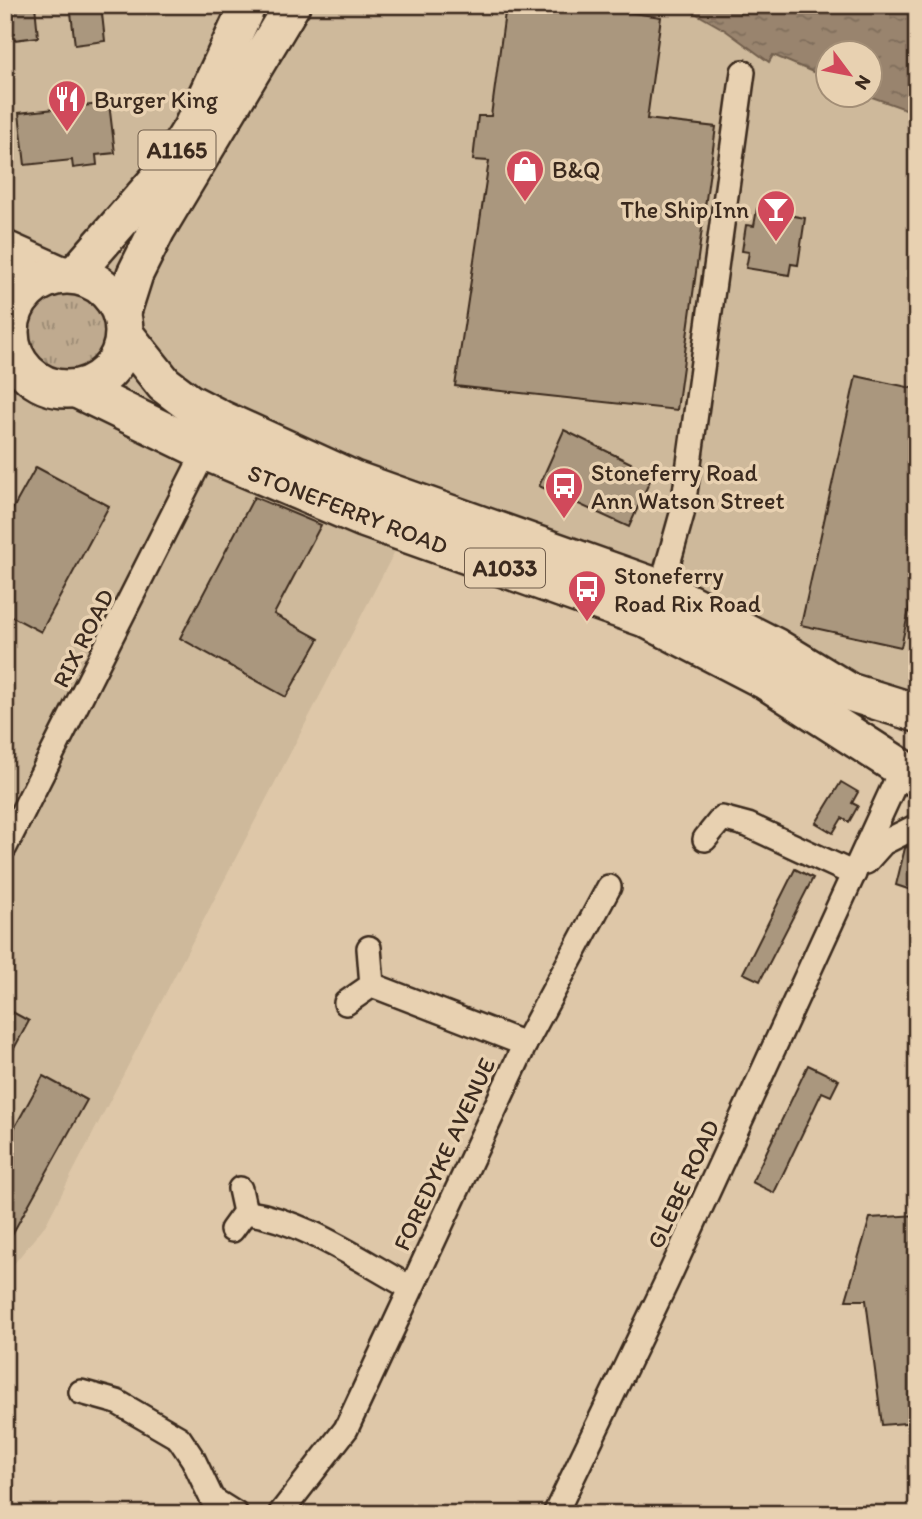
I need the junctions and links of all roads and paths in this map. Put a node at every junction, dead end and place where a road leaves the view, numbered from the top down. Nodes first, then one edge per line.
1 (248, 5) edge
2 (292, 5) edge
3 (743, 72) dead end
4 (5, 250) edge
5 (68, 275) junction
6 (123, 325) junction
7 (9, 346) edge
8 (77, 389) junction
9 (205, 451) junction
10 (661, 589) junction
11 (917, 713) edge
12 (910, 773) edge
13 (917, 826) edge
14 (705, 839) dead end
15 (5, 847) edge
16 (854, 874) junction
17 (609, 887) dead end
18 (369, 948) dead end
19 (372, 985) junction
20 (346, 1003) dead end
21 (525, 1044) junction
22 (240, 1189) dead end
23 (411, 1288) junction
24 (80, 1392) dead end
25 (236, 1514) edge
26 (280, 1514) edge
27 (555, 1514) edge

1 - 5 main road, A1165
2 - 6 main road, A1165
3 - 10 street
4 - 5 highway
5 - 6 highway
5 - 7 highway
6 - 8 highway
6 - 10 highway, STONEFERRY ROAD / A1033
7 - 8 highway
8 - 9 highway, STONEFERRY ROAD / A1033
9 - 12 highway, STONEFERRY ROAD / A1033
9 - 15 street, RIX ROAD
10 - 11 highway, STONEFERRY ROAD / A1033
12 - 16 street, GLEBE ROAD
13 - 16 street, GLEBE ROAD
14 - 16 street
16 - 27 street, GLEBE ROAD
17 - 21 street, FOREDYKE AVENUE
18 - 19 street
19 - 20 street
19 - 21 street, FOREDYKE AVENUE
21 - 23 street, FOREDYKE AVENUE
22 - 23 street, FOREDYKE AVENUE
23 - 26 street, FOREDYKE AVENUE
24 - 25 street

